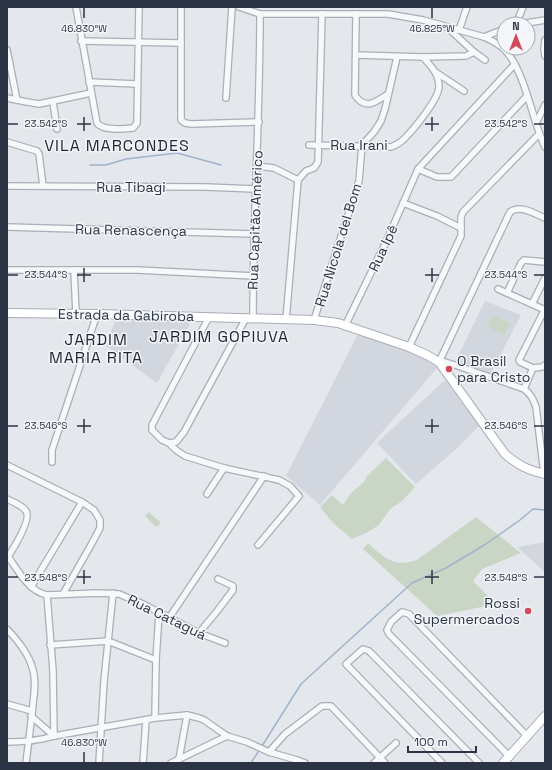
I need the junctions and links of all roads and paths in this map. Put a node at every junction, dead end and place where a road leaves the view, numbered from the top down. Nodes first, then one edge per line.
1 (76, 7) edge
2 (139, 7) edge
3 (181, 7) edge
4 (232, 7) edge
5 (239, 7) edge
6 (467, 7) edge
7 (260, 14) junction
8 (322, 14) junction
9 (356, 14) junction
10 (447, 27) junction
11 (459, 30) junction
12 (496, 32) edge
13 (484, 37) junction
14 (545, 40) edge
15 (81, 42) junction
16 (181, 42) junction
17 (138, 43) junction
18 (7, 50) edge
19 (474, 52) junction
20 (356, 55) junction
21 (545, 56) edge
22 (397, 57) junction
23 (423, 57) junction
24 (485, 60) dead end
25 (515, 64) junction
26 (436, 73) junction
27 (89, 82) junction
28 (137, 84) junction
29 (464, 91) dead end
30 (91, 93) junction
31 (388, 94) junction
32 (527, 96) junction
33 (7, 98) edge
34 (226, 98) dead end
35 (17, 100) junction
36 (53, 102) junction
37 (545, 105) edge
38 (259, 122) junction
39 (536, 124) junction
40 (57, 129) dead end
41 (539, 134) junction
42 (7, 142) edge
43 (309, 145) dead end
44 (318, 145) junction
45 (362, 145) junction
46 (545, 147) edge
47 (257, 166) junction
48 (418, 168) junction
49 (298, 180) junction
50 (7, 186) edge
51 (43, 186) junction
52 (255, 189) junction
53 (403, 204) junction
54 (545, 218) edge
55 (7, 227) edge
56 (461, 228) junction
57 (254, 234) junction
58 (545, 262) edge
59 (7, 270) edge
60 (74, 270) junction
61 (253, 276) junction
62 (545, 278) edge
63 (498, 290) dead end
64 (507, 293) junction
65 (532, 304) junction
66 (545, 309) edge
67 (7, 313) edge
68 (76, 314) junction
69 (97, 314) junction
70 (209, 317) junction
71 (249, 318) junction
72 (286, 320) junction
73 (314, 320) junction
74 (345, 326) junction
75 (409, 347) junction
76 (439, 362) junction
77 (545, 365) edge
78 (533, 368) junction
79 (524, 389) junction
80 (169, 443) junction
81 (52, 462) dead end
82 (7, 465) edge
83 (224, 468) junction
84 (544, 474) edge
85 (264, 476) junction
86 (207, 494) dead end
87 (7, 499) edge
88 (82, 502) junction
89 (258, 545) dead end
90 (8, 556) edge
91 (218, 579) dead end
92 (31, 587) junction
93 (113, 593) junction
94 (63, 594) junction
95 (47, 595) junction
96 (159, 613) junction
97 (170, 618) junction
98 (7, 629) edge
99 (199, 633) junction
100 (108, 641) junction
101 (225, 643) dead end
102 (50, 645) junction
103 (156, 660) junction
104 (7, 704) edge
105 (32, 714) junction
106 (187, 715) junction
107 (545, 716) edge
108 (155, 718) junction
109 (146, 720) junction
110 (101, 727) junction
111 (54, 736) junction
112 (227, 736) junction
113 (528, 737) junction
114 (7, 742) edge
115 (28, 742) junction
116 (396, 743) dead end
117 (269, 752) junction
118 (380, 757) junction
119 (510, 757) junction
120 (180, 759) junction
121 (26, 763) edge
122 (99, 763) edge
123 (143, 763) edge
124 (172, 763) edge
125 (305, 763) edge
126 (374, 763) edge
127 (385, 763) edge
128 (442, 763) edge
129 (479, 763) edge
130 (503, 763) edge

1 - 15 street
2 - 17 street
3 - 16 street
4 - 34 street
5 - 7 street
6 - 11 street
7 - 8 street
7 - 38 street, Rua Capitão Américo
8 - 9 street
8 - 44 street
9 - 10 street
9 - 20 street
10 - 11 street
10 - 19 street
11 - 13 street
12 - 13 street
13 - 25 street
14 - 21 street
15 - 17 street
15 - 27 street
16 - 17 street
16 - 38 street
17 - 28 street
18 - 35 street
19 - 23 street
19 - 24 street
20 - 22 street
20 - 31 street
22 - 23 street
22 - 31 street
23 - 26 street
25 - 32 street
25 - 48 street, Rua Ipê
26 - 29 street
26 - 45 street, Rua Irani
27 - 28 street
27 - 30 street
28 - 30 street
30 - 36 street
31 - 45 street
32 - 39 street
32 - 48 street
33 - 35 street
35 - 36 street
36 - 40 street
37 - 39 street
38 - 47 street, Rua Capitão Américo
39 - 41 street
41 - 46 street
41 - 56 street
42 - 51 street
43 - 44 street, Rua Irani
44 - 45 street, Rua Irani
44 - 49 street
45 - 73 street, Rua Nicola del Bom
47 - 49 street
47 - 52 street, Rua Capitão Américo
48 - 53 street, Rua Ipê
49 - 72 street
50 - 51 street, Rua Tibagi
51 - 52 street, Rua Tibagi
52 - 57 street, Rua Capitão Américo
53 - 56 street
53 - 74 street, Rua Ipê
54 - 76 street
55 - 57 street, Rua Renascença
56 - 75 street
57 - 61 street, Rua Capitão Américo
58 - 64 street
59 - 60 street
60 - 61 street
60 - 68 street
61 - 71 street, Rua Capitão Américo
62 - 65 street
63 - 64 street
64 - 65 street
65 - 66 street
66 - 78 street
67 - 68 main road, Estrada da Gabiroba
68 - 69 main road, Estrada da Gabiroba
69 - 70 main road, Estrada da Gabiroba
69 - 81 street
70 - 71 main road, Estrada da Gabiroba
70 - 80 street
71 - 72 main road, Estrada da Gabiroba
71 - 80 street
72 - 73 main road, Estrada da Gabiroba
73 - 74 main road, Estrada da Gabiroba
74 - 75 main road, Estrada da Gabiroba
75 - 76 main road, Estrada da Gabiroba
76 - 79 street
76 - 84 main road, Estrada da Gabiroba
77 - 78 street
78 - 79 street
79 - 84 street
80 - 83 street
82 - 88 street
83 - 85 street
83 - 86 street
85 - 89 street
85 - 97 street
87 - 90 street
88 - 92 street
88 - 94 street
90 - 92 street
91 - 99 street
92 - 95 street
93 - 94 street, Rua Cataguá
93 - 96 street, Rua Cataguá
93 - 100 street
94 - 95 street, Rua Cataguá
95 - 102 street
96 - 97 street, Rua Cataguá
96 - 103 street
97 - 99 street, Rua Cataguá
98 - 105 street
99 - 101 street, Rua Cataguá
100 - 102 street
100 - 103 street
100 - 110 street
102 - 111 street
103 - 108 street
104 - 105 street
105 - 111 street
105 - 115 street
106 - 108 street
106 - 112 street
106 - 120 street
107 - 113 main road
108 - 109 street
109 - 110 street
109 - 123 street
110 - 111 street
110 - 122 street
111 - 115 street
112 - 117 street
112 - 120 street
113 - 119 main road
113 - 119 street
114 - 115 street
115 - 121 street
116 - 118 street
117 - 118 street
117 - 125 street
118 - 126 street
118 - 127 street
119 - 130 main road
120 - 124 street
128 - 129 street

